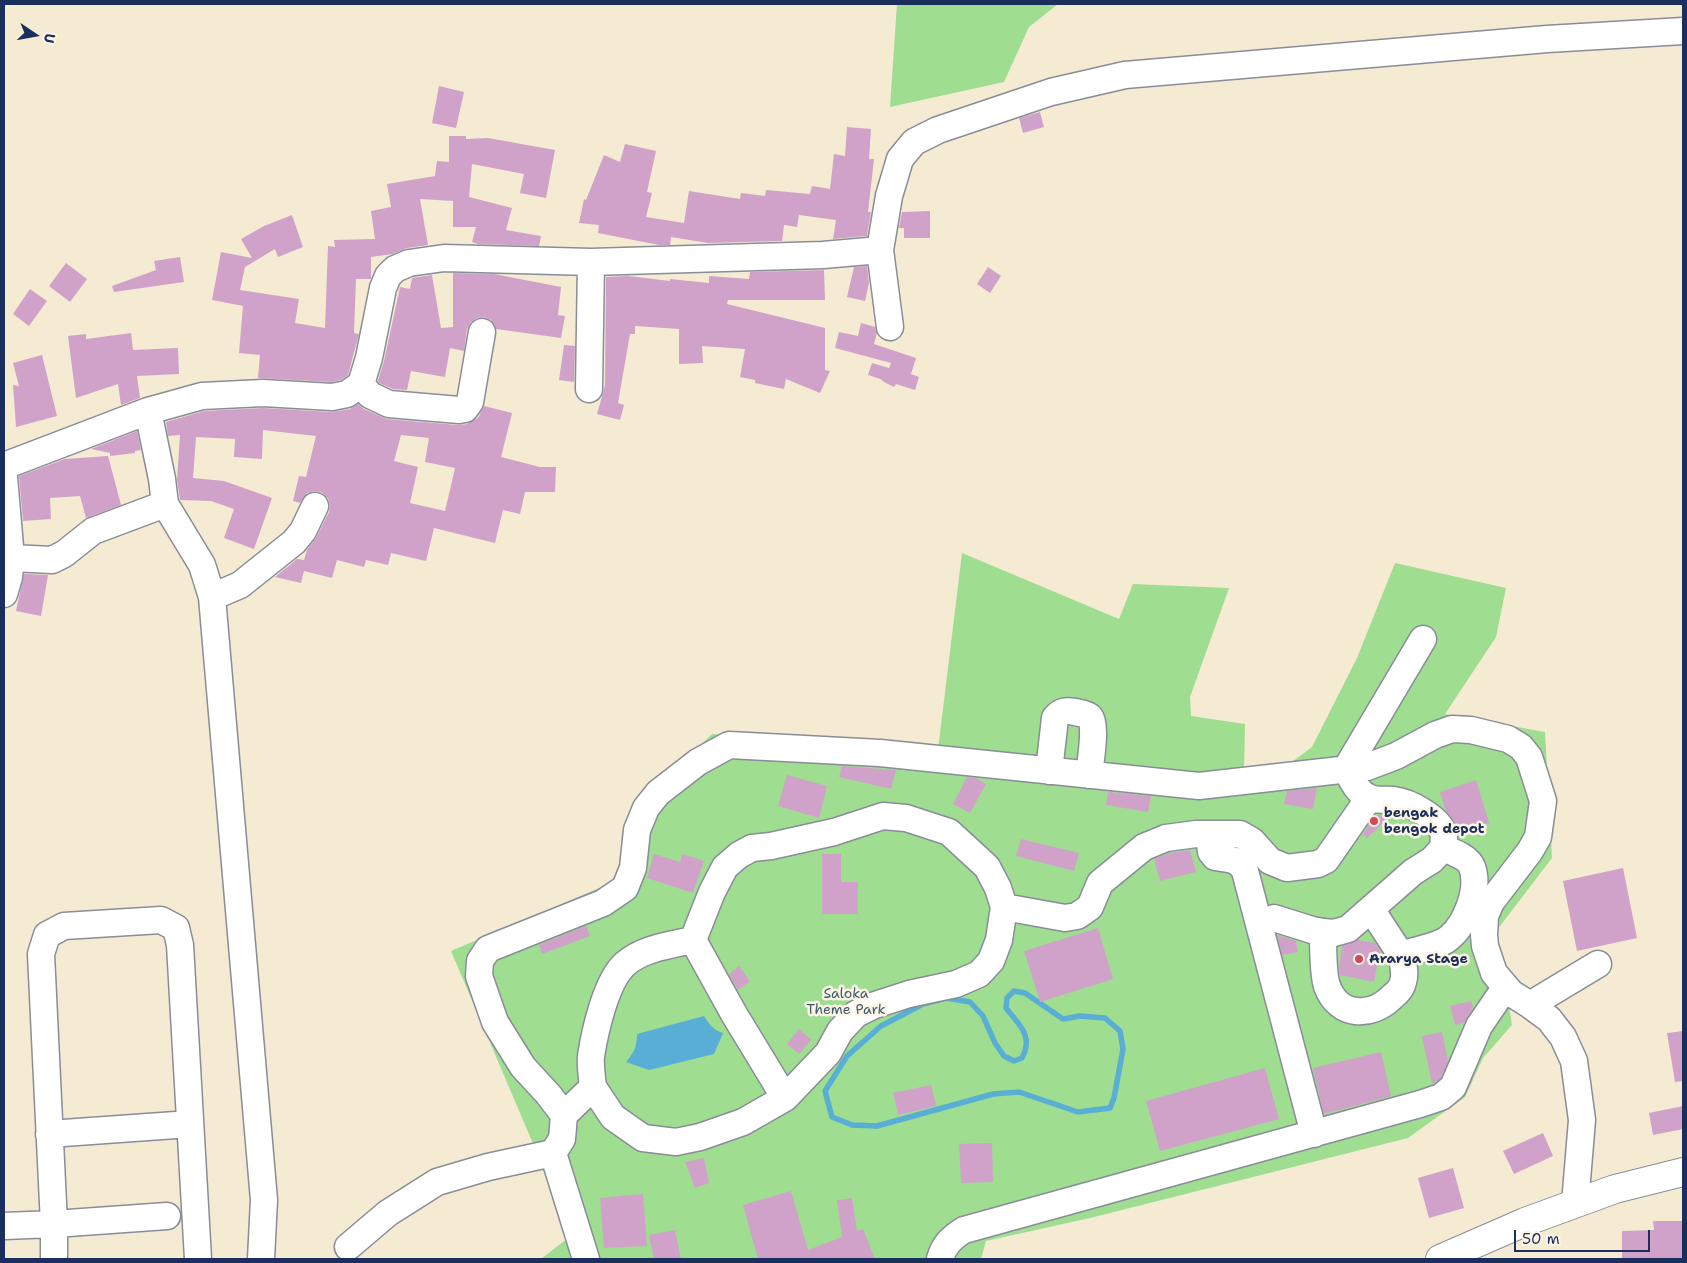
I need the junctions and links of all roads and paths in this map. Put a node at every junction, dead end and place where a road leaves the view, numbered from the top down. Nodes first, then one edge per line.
1 (1683, 31) edge
2 (880, 250) junction
3 (591, 262) junction
4 (890, 327) dead end
5 (482, 332) dead end
6 (361, 384) junction
7 (589, 389) dead end
8 (148, 410) junction
9 (4, 466) edge
10 (4, 477) edge
11 (165, 504) junction
12 (315, 506) dead end
13 (11, 558) junction
14 (4, 594) edge
15 (212, 597) junction
16 (1423, 639) dead end
17 (1346, 769) junction
18 (1049, 771) junction
19 (1089, 775) junction
20 (1369, 798) junction
21 (1209, 834) junction
22 (1443, 848) junction
23 (1004, 907) junction
24 (1371, 909) junction
25 (1274, 918) dead end
26 (1323, 932) junction
27 (693, 940) junction
28 (1401, 955) junction
29 (1598, 964) dead end
30 (1505, 988) junction
31 (1530, 1005) junction
32 (593, 1086) junction
33 (785, 1098) junction
34 (564, 1116) junction
35 (190, 1124) junction
36 (49, 1134) junction
37 (1314, 1134) junction
38 (553, 1153) junction
39 (1683, 1172) edge
40 (1575, 1204) junction
41 (167, 1216) dead end
42 (54, 1224) junction
43 (4, 1226) edge
44 (348, 1247) dead end
45 (54, 1259) edge
46 (198, 1259) edge
47 (261, 1259) edge
48 (586, 1259) edge
49 (940, 1259) edge
50 (1440, 1259) edge

1 - 2 street
2 - 3 street
2 - 4 street
3 - 6 street
3 - 7 street
5 - 6 street
6 - 8 street
8 - 9 street
8 - 11 street
10 - 13 street
11 - 13 street
11 - 15 street
12 - 15 street
13 - 14 street
15 - 47 street
16 - 17 street
17 - 19 street
17 - 20 street
17 - 30 street
18 - 19 street
18 - 19 street
18 - 34 street
20 - 21 street
20 - 22 street
21 - 23 street
21 - 37 street
22 - 24 street
22 - 28 street
23 - 27 street
23 - 33 street
24 - 26 street
24 - 28 street
25 - 26 street
26 - 28 street
27 - 32 street
27 - 33 street
29 - 31 street
30 - 31 street
30 - 37 street
31 - 40 street
32 - 33 street
32 - 34 street
34 - 38 street
35 - 36 street
35 - 36 street
35 - 46 street
36 - 42 street
37 - 49 street
38 - 44 street
38 - 48 street
39 - 40 highway
40 - 50 highway
41 - 42 street
42 - 43 street
42 - 45 street

